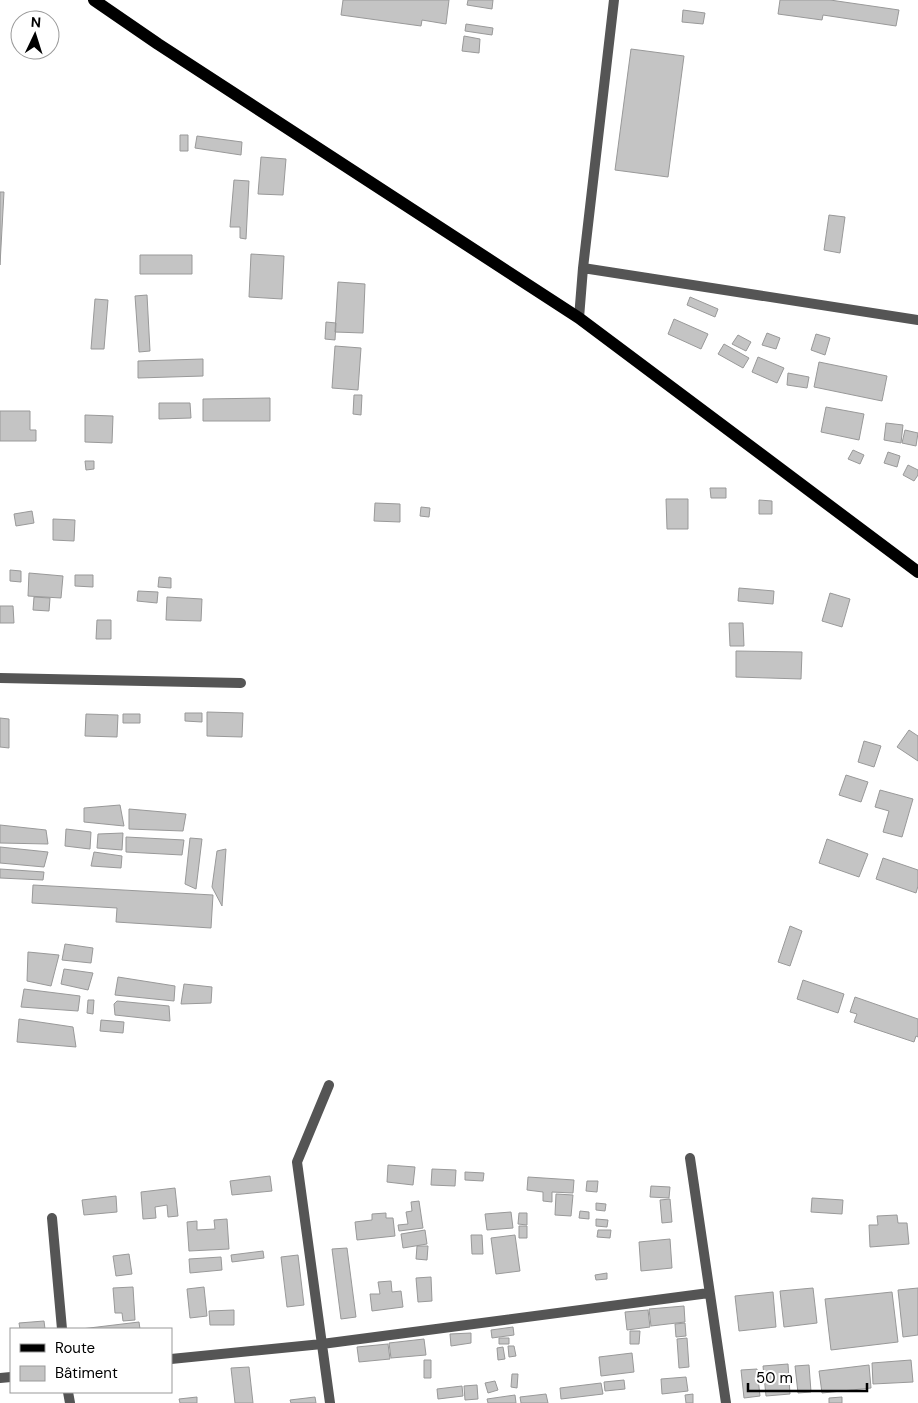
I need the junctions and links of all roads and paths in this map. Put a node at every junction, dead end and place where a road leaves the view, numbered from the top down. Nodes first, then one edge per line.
1 (94, 0) edge
2 (614, 0) edge
3 (582, 268) junction
4 (579, 318) junction
5 (918, 320) edge
6 (918, 572) edge
7 (0, 678) edge
8 (241, 682) dead end
9 (330, 1085) dead end
10 (690, 1158) dead end
11 (52, 1218) dead end
12 (709, 1293) junction
13 (62, 1328) edge
14 (322, 1344) junction
15 (172, 1359) edge
16 (330, 1403) edge
17 (726, 1403) edge

1 - 4 main road
2 - 3 street
3 - 4 street
3 - 5 street
4 - 6 main road
7 - 8 street
9 - 14 street
10 - 12 street
11 - 13 street
12 - 14 street
12 - 17 street
14 - 15 street
14 - 16 street

